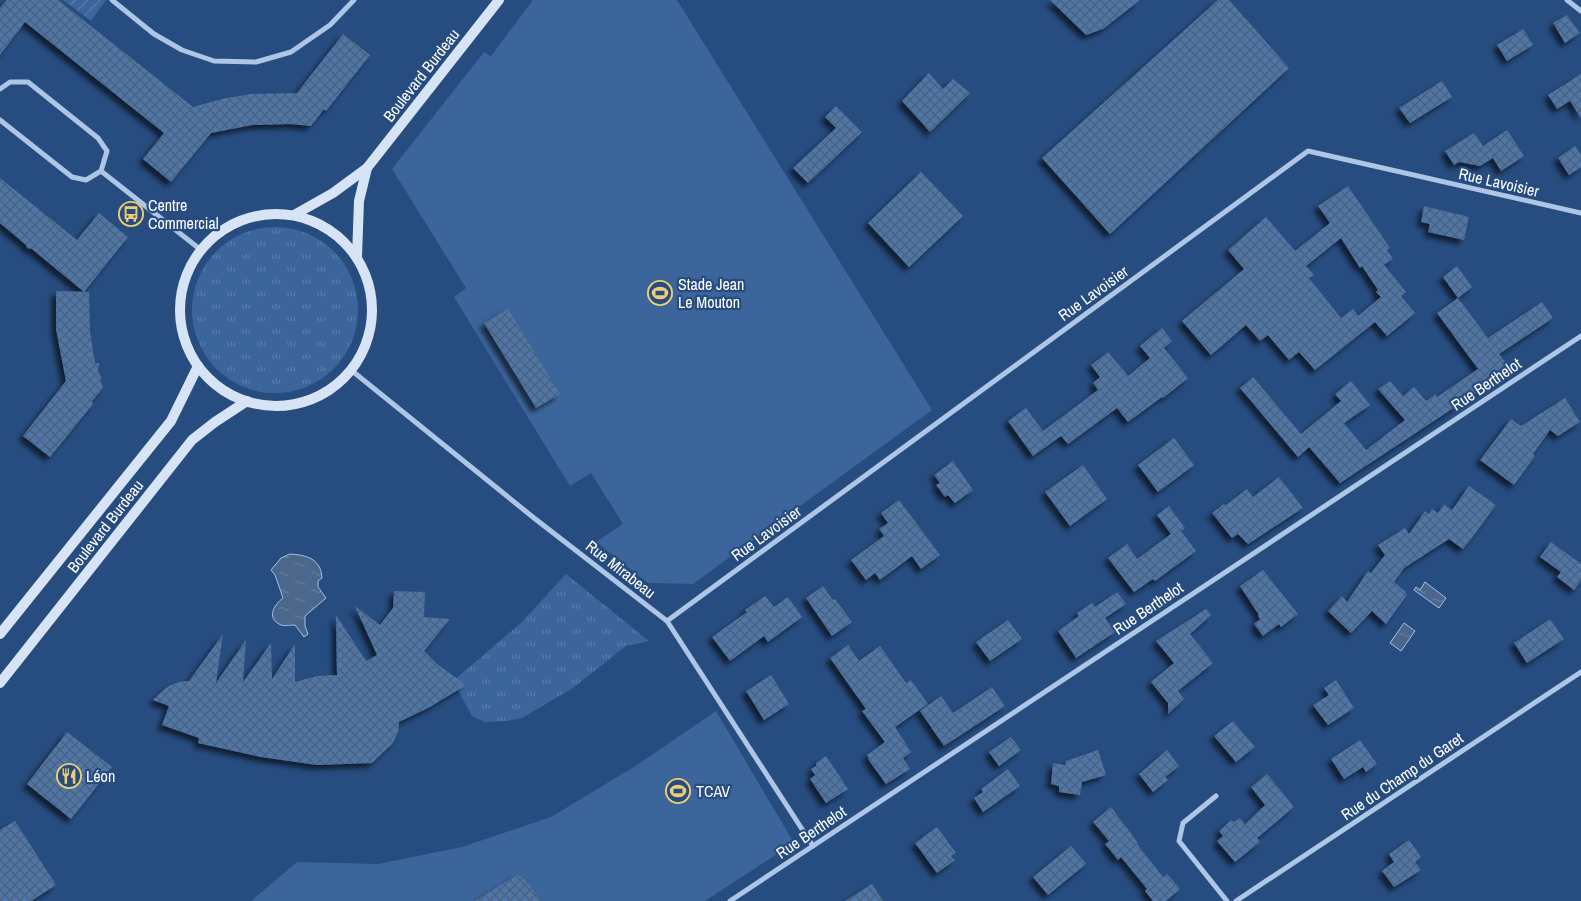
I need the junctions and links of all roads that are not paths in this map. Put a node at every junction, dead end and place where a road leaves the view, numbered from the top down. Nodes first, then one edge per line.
1 (112, 0) edge
2 (354, 0) edge
3 (499, 0) edge
4 (1567, 0) edge
5 (1581, 12) edge
6 (0, 89) edge
7 (0, 120) edge
8 (367, 168) junction
9 (101, 170) junction
10 (1581, 213) edge
11 (294, 215) junction
12 (201, 250) junction
13 (357, 257) junction
14 (1581, 336) edge
15 (198, 366) junction
16 (351, 370) junction
17 (247, 401) junction
18 (667, 621) junction
19 (0, 634) edge
20 (1581, 672) edge
21 (0, 683) edge
22 (1216, 796) dead end
23 (812, 846) junction
24 (730, 901) edge
25 (1227, 901) edge
26 (1236, 901) edge

1 - 2 street
3 - 8 main road, Boulevard Burdeau
4 - 5 street
6 - 9 street
7 - 9 street
8 - 11 main road, Boulevard Burdeau
8 - 13 main road, Boulevard Burdeau
9 - 12 street
10 - 18 street, Rue Lavoisier
11 - 12 main road
11 - 13 main road
12 - 15 main road
13 - 16 main road
14 - 23 street, Rue Berthelot
15 - 17 main road
15 - 19 main road, Boulevard Burdeau
16 - 17 main road
16 - 18 street, Rue Mirabeau
17 - 21 main road, Boulevard Burdeau
18 - 23 street, Rue Mirabeau
20 - 26 street, Rue du Champ du Garet
22 - 25 street
23 - 24 street, Rue Berthelot

